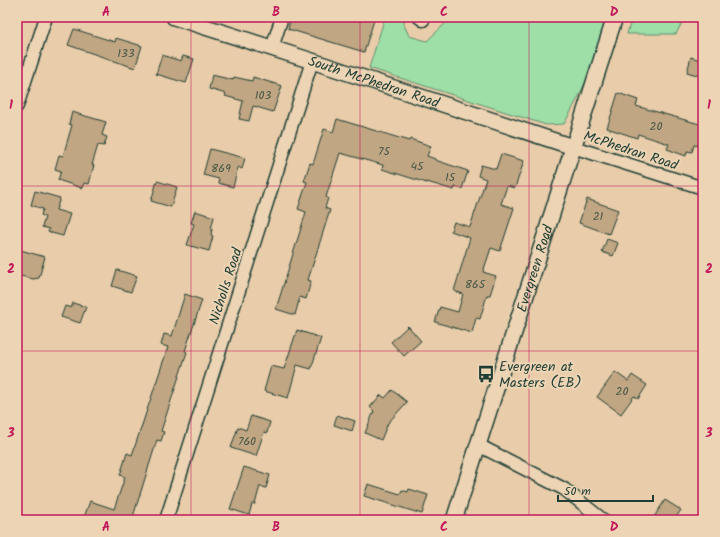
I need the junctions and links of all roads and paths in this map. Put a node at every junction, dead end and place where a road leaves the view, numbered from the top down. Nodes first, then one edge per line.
1 (46, 17) edge
2 (174, 17) edge
3 (282, 17) edge
4 (615, 17) edge
5 (272, 48) junction
6 (312, 60) junction
7 (17, 106) edge
8 (573, 147) junction
9 (703, 188) edge
10 (478, 445) junction
11 (166, 520) edge
12 (454, 520) edge
13 (602, 520) edge

1 - 7 street
2 - 5 street, South McPhedran Road
3 - 5 street
4 - 8 street, Evergreen Road
5 - 6 street, South McPhedran Road
6 - 8 street, South McPhedran Road
6 - 11 street, Nicholls Road
8 - 9 street, McPhedran Road
8 - 10 street, Evergreen Road
10 - 12 street, Evergreen Road
10 - 13 street

